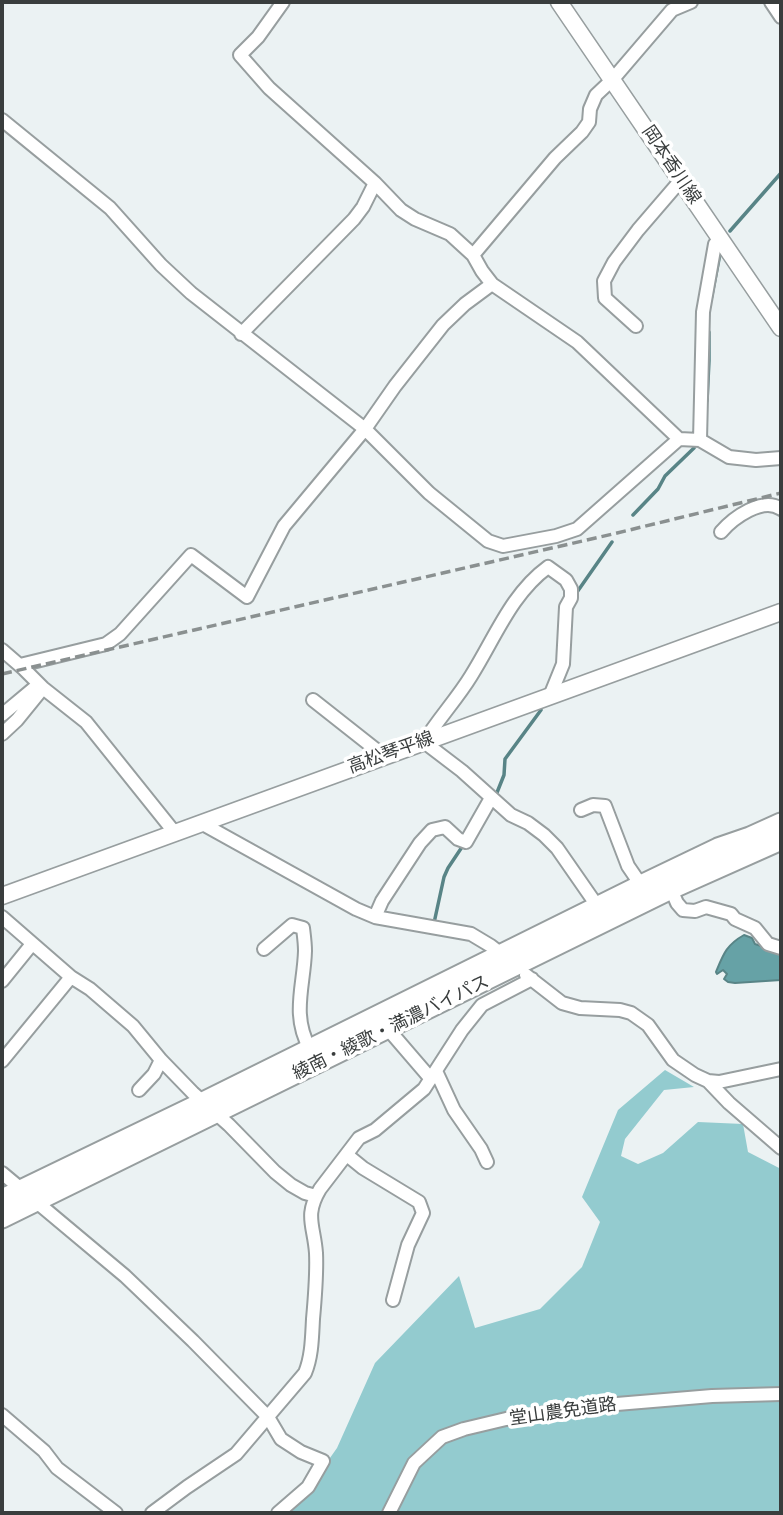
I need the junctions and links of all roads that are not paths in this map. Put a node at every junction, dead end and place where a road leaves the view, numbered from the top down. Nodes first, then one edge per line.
1 (283, 2) edge
2 (559, 2) edge
3 (691, 2) edge
4 (771, 2) edge
5 (781, 16) edge
6 (612, 79) junction
7 (2, 120) edge
8 (681, 180) junction
9 (375, 183) junction
10 (720, 238) junction
11 (473, 255) junction
12 (492, 284) junction
13 (636, 326) dead end
14 (781, 328) edge
15 (241, 334) junction
16 (365, 429) junction
17 (679, 439) junction
18 (700, 440) junction
19 (781, 458) edge
20 (781, 509) edge
21 (721, 532) dead end
22 (781, 612) edge
23 (2, 650) edge
24 (20, 665) junction
25 (41, 686) junction
26 (550, 696) junction
27 (313, 700) dead end
28 (2, 715) edge
29 (2, 734) edge
30 (424, 742) junction
31 (384, 756) junction
32 (491, 798) junction
33 (581, 810) dead end
34 (201, 823) junction
35 (781, 823) edge
36 (175, 833) junction
37 (781, 840) edge
38 (641, 885) junction
39 (671, 889) junction
40 (2, 896) edge
41 (598, 907) junction
42 (2, 917) edge
43 (376, 917) junction
44 (32, 944) junction
45 (781, 948) edge
46 (264, 949) dead end
47 (509, 960) junction
48 (71, 977) junction
49 (532, 979) junction
50 (2, 981) edge
51 (388, 1029) junction
52 (310, 1049) junction
53 (161, 1060) junction
54 (2, 1061) edge
55 (781, 1069) edge
56 (433, 1075) junction
57 (708, 1081) junction
58 (139, 1090) dead end
59 (209, 1108) junction
60 (781, 1148) edge
61 (347, 1155) junction
62 (487, 1161) dead end
63 (2, 1172) edge
64 (29, 1195) junction
65 (316, 1196) junction
66 (2, 1199) edge
67 (2, 1219) edge
68 (393, 1300) dead end
69 (781, 1394) edge
70 (2, 1415) edge
71 (268, 1417) junction
72 (116, 1513) edge
73 (152, 1513) edge
74 (278, 1513) edge
75 (389, 1513) edge

1 - 9 street
2 - 6 main road, 岡本香川線
3 - 6 street
4 - 5 street
6 - 8 main road, 岡本香川線
6 - 11 street
7 - 15 street
8 - 10 main road, 岡本香川線
8 - 13 street
9 - 11 street
9 - 15 street
10 - 14 main road, 岡本香川線
10 - 18 street
11 - 12 street
12 - 16 street
12 - 17 street
15 - 16 street
16 - 17 street
16 - 24 street
17 - 18 street
18 - 19 street
20 - 21 street
22 - 26 main road, 高松琴平線
23 - 24 street
24 - 25 street
25 - 28 street
25 - 29 street
25 - 36 street
26 - 30 main road, 高松琴平線
26 - 30 street
27 - 31 street
30 - 31 main road, 高松琴平線
30 - 32 street
31 - 34 main road, 高松琴平線
32 - 41 street
32 - 43 street
33 - 38 street
34 - 36 main road, 高松琴平線
34 - 43 street
35 - 38 highway, 綾南・綾歌・満濃バイパス
36 - 40 main road, 高松琴平線
37 - 39 highway, 綾南・綾歌・満濃バイパス
38 - 39 street
38 - 41 highway, 綾南・綾歌・満濃バイパス
39 - 45 street
39 - 47 highway, 綾南・綾歌・満濃バイパス
41 - 47 highway, 綾南・綾歌・満濃バイパス
42 - 44 street
43 - 47 street
44 - 48 street
44 - 50 street
46 - 52 street
47 - 49 street
47 - 51 highway, 綾南・綾歌・満濃バイパス
47 - 52 highway, 綾南・綾歌・満濃バイパス
48 - 53 street
48 - 54 street
49 - 56 street
49 - 57 street
51 - 56 street
51 - 59 highway, 綾南・綾歌・満濃バイパス
52 - 59 highway, 綾南・綾歌・満濃バイパス
53 - 58 street
53 - 59 street
55 - 57 street
56 - 61 street
56 - 62 street
57 - 60 street
59 - 64 highway, 綾南・綾歌・満濃バイパス
59 - 65 street
61 - 65 street
61 - 68 street
63 - 64 street
64 - 66 highway, 綾南・綾歌・満濃バイパス
64 - 67 highway, 綾南・綾歌・満濃バイパス
64 - 71 street
65 - 71 street
69 - 75 street, 堂山農免道路
70 - 72 street
71 - 73 street
71 - 74 street

